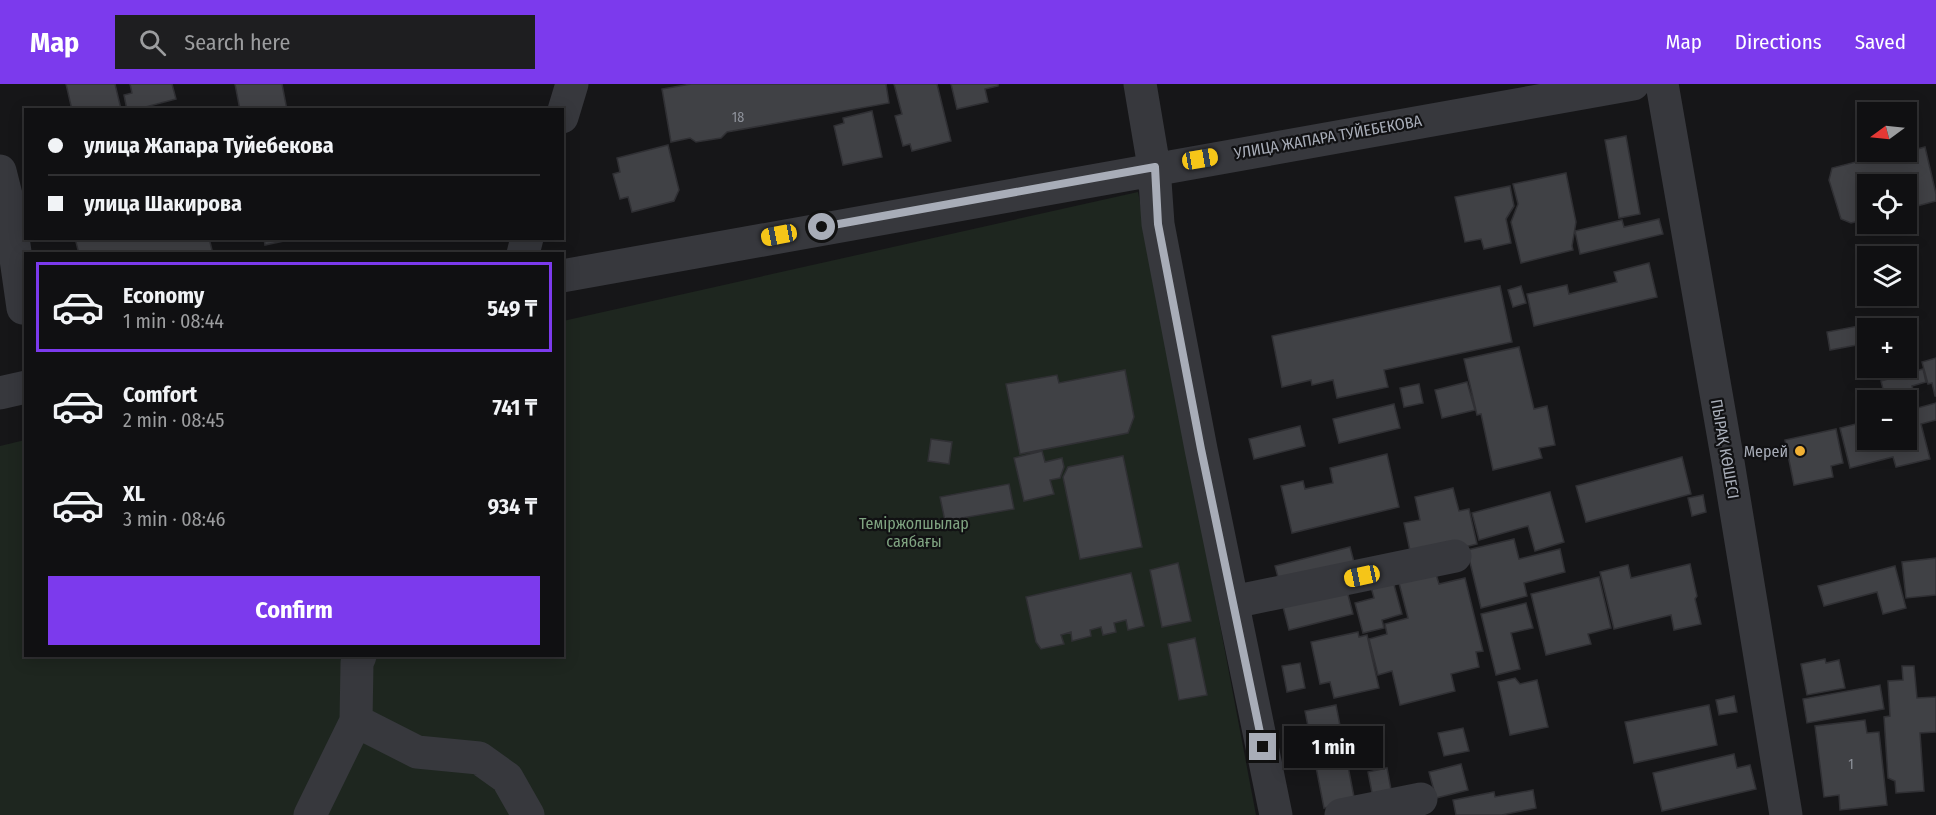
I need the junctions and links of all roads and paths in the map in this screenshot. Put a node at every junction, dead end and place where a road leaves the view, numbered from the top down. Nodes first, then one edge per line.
1 (572, 84) edge
2 (1140, 84) edge
3 (1633, 84) edge
4 (1662, 84) edge
5 (564, 110) edge
6 (1155, 167) junction
7 (0, 171) edge
8 (564, 276) edge
9 (23, 308) dead end
10 (24, 387) edge
11 (0, 393) edge
12 (1455, 556) dead end
13 (1233, 602) junction
14 (360, 657) edge
15 (357, 721) junction
16 (1421, 799) dead end
17 (310, 815) edge
18 (528, 815) edge
19 (1276, 815) edge
20 (1341, 815) edge
21 (1786, 815) edge

1 - 5 street
2 - 6 street
3 - 6 street, УЛИЦА ЖАПАРА ТУЙЕБЕКОВА
4 - 21 street, ПЫРАҚ КӨШЕСІ
6 - 8 street, УЛИЦА ЖАПАРА ТУЙЕБЕКОВА
6 - 13 street
7 - 9 street
10 - 11 street
12 - 13 street
13 - 19 street
14 - 15 street
15 - 17 street
15 - 18 street
16 - 20 street

